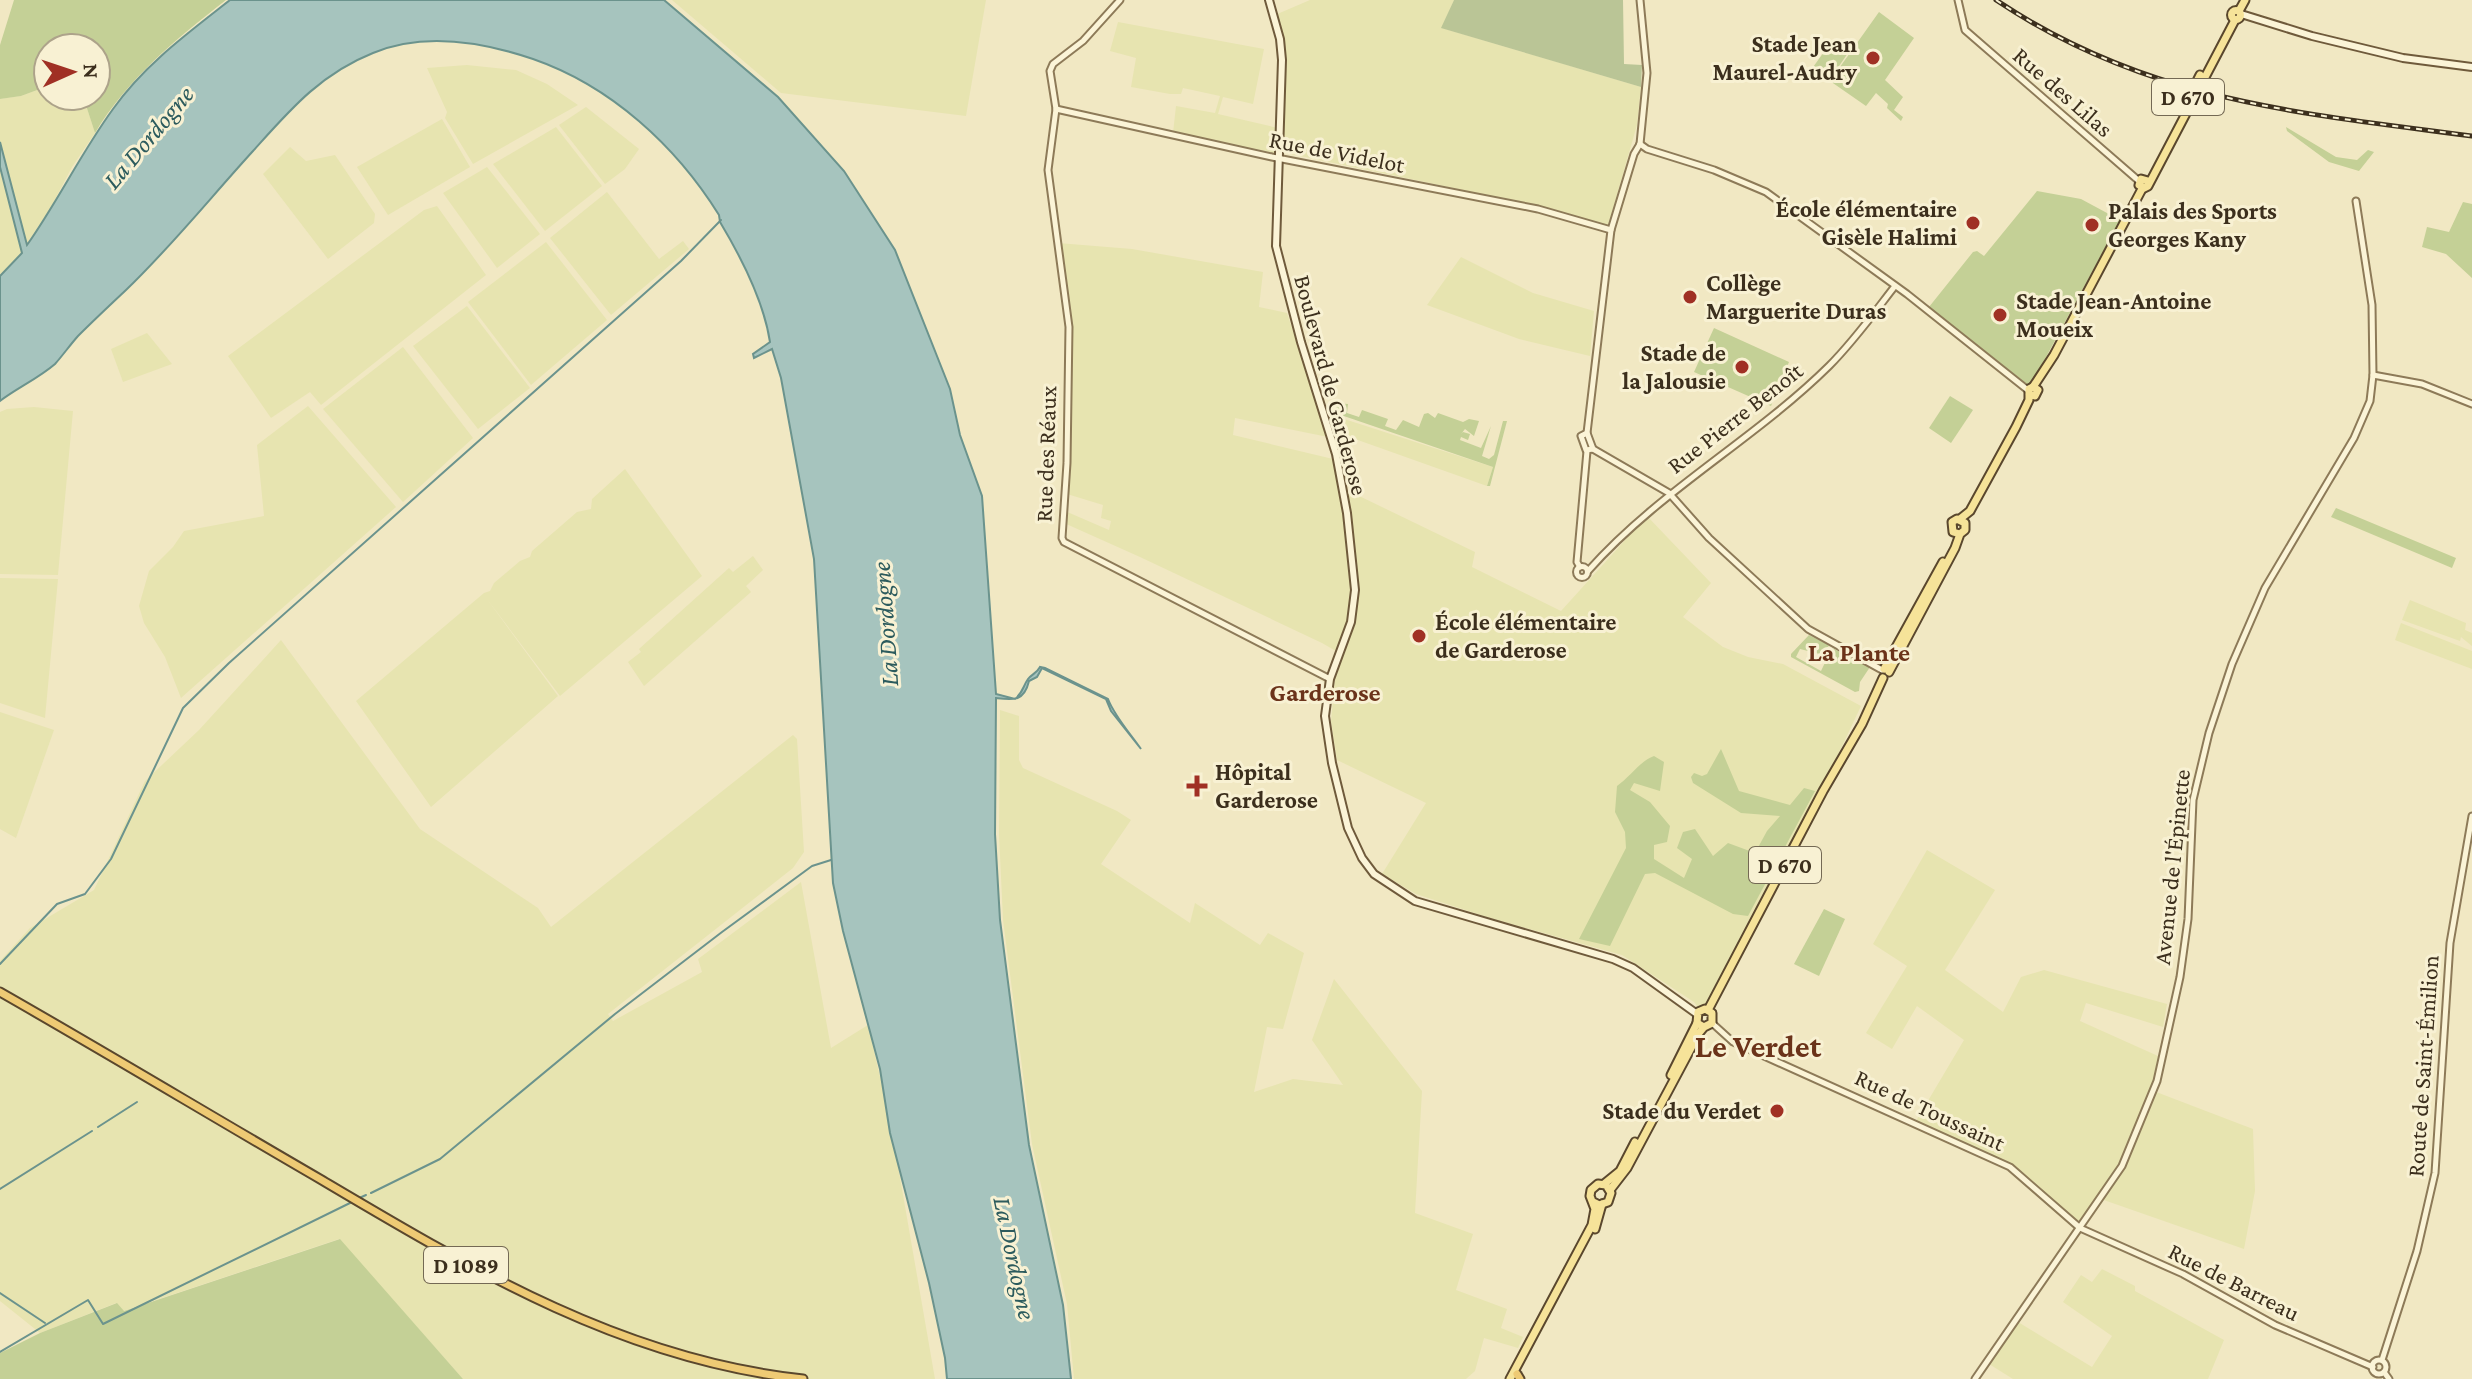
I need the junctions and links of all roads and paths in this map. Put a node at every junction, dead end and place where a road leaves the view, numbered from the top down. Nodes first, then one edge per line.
1 (1120, 0) edge
2 (1269, 0) edge
3 (1640, 0) edge
4 (1958, 0) edge
5 (2242, 0) edge
6 (2237, 15) junction
7 (2472, 67) edge
8 (1056, 109) junction
9 (1640, 144) junction
10 (1277, 158) junction
11 (2144, 182) junction
12 (2356, 201) dead end
13 (1611, 230) junction
14 (1895, 286) junction
15 (2373, 375) junction
16 (2033, 392) junction
17 (2472, 404) edge
18 (1590, 450) junction
19 (1669, 493) junction
20 (1962, 521) junction
21 (1951, 530) junction
22 (1960, 534) junction
23 (1882, 671) junction
24 (1330, 679) junction
25 (2472, 816) edge
26 (0, 992) edge
27 (1708, 1010) junction
28 (1702, 1022) junction
29 (1607, 1187) junction
30 (1593, 1202) junction
31 (1602, 1204) junction
32 (2080, 1228) junction
33 (2382, 1360) junction
34 (2373, 1367) junction
35 (2379, 1375) edge
36 (1516, 1378) edge
37 (803, 1379) edge
38 (1975, 1379) edge
39 (2389, 1379) edge

1 - 8 street, Rue des Réaux
2 - 10 main road, Boulevard de Garderose
3 - 9 street
4 - 11 street, Rue des Lilas
5 - 6 main road, D 670
6 - 7 main road
6 - 11 main road, D 670
8 - 10 street, Rue de Videlot
8 - 24 street, Rue des Réaux
9 - 13 street
9 - 14 street
10 - 13 street, Rue de Videlot
10 - 24 main road, Boulevard de Garderose
11 - 16 main road, D 670
12 - 15 street, Avenue de l'Épinette
13 - 18 street
14 - 16 street
14 - 19 street, Rue Pierre Benoît
15 - 17 street
15 - 32 street, Avenue de l'Épinette
16 - 20 main road, D 670
18 - 19 street
18 - 19 street, Rue Pierre Benoît
19 - 23 street
20 - 21 main road
20 - 22 main road
21 - 22 main road
21 - 23 main road, D 670
22 - 23 main road, D 670
23 - 27 main road, D 670
24 - 28 main road, Boulevard de Garderose
25 - 33 street, Route de Saint-Émilion
26 - 37 highway, D 1089
27 - 28 main road
27 - 28 main road
28 - 29 main road
28 - 32 street, Rue de Toussaint
29 - 30 main road
29 - 31 main road
30 - 31 main road
30 - 36 main road
31 - 36 main road
32 - 34 street, Rue de Barreau
32 - 38 street, Avenue de l'Épinette
33 - 34 street
33 - 35 street
34 - 35 street
35 - 39 street

